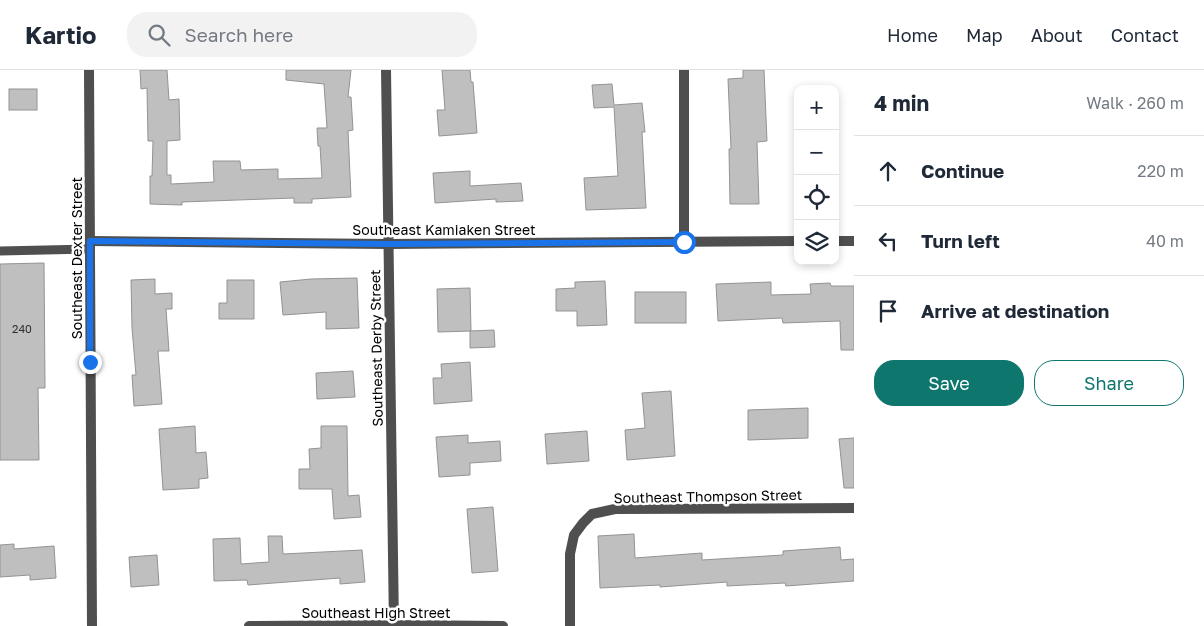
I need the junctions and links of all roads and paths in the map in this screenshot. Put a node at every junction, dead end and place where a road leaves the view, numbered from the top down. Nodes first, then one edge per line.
1 (89, 70) edge
2 (386, 70) edge
3 (684, 70) edge
4 (839, 241) edge
5 (854, 241) edge
6 (684, 242) junction
7 (794, 242) edge
8 (388, 244) junction
9 (90, 245) junction
10 (0, 251) edge
11 (854, 508) edge
12 (394, 625) edge
13 (92, 626) edge
14 (249, 626) edge
15 (504, 626) edge
16 (570, 626) edge

1 - 9 street, Southeast Dexter Street
2 - 8 street, Southeast Derby Street
3 - 6 street
4 - 5 street
6 - 7 street, Southeast Kamiaken Street
6 - 8 street, Southeast Kamiaken Street
8 - 9 street, Southeast Kamiaken Street
8 - 12 street, Southeast Derby Street
9 - 10 lane
9 - 13 street, Southeast Dexter Street
11 - 16 street, Southeast Thompson Street
12 - 14 street, Southeast High Street
12 - 15 street, Southeast High Street

